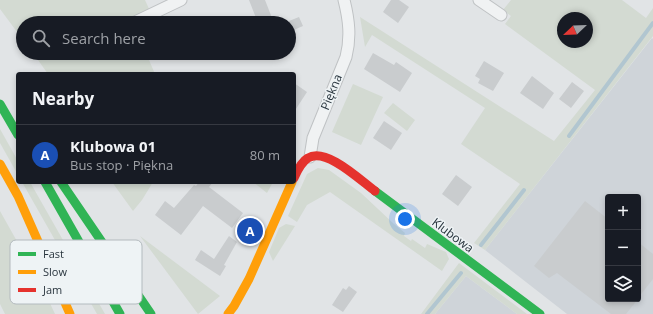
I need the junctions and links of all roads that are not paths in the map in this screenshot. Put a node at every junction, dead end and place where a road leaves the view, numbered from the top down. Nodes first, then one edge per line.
1 (181, 0) edge
2 (344, 0) edge
3 (480, 0) edge
4 (500, 15) dead end
5 (148, 16) edge
6 (0, 96) edge
7 (0, 104) edge
8 (16, 119) edge
9 (16, 132) edge
10 (310, 157) junction
11 (0, 164) edge
12 (296, 174) edge
13 (46, 184) edge
14 (62, 184) edge
15 (291, 184) edge
16 (18, 196) junction
17 (37, 240) edge
18 (43, 240) edge
19 (78, 240) edge
20 (101, 240) edge
21 (142, 301) edge
22 (66, 304) edge
23 (114, 304) edge
24 (70, 314) edge
25 (120, 314) edge
26 (151, 314) edge
27 (228, 314) edge
28 (540, 314) edge

1 - 5 street
2 - 10 street, Piękna
3 - 4 street
6 - 8 main road
7 - 9 main road
10 - 12 main road
10 - 28 main road, Klubowa
11 - 16 main road
13 - 19 main road
14 - 20 main road
15 - 27 main road
16 - 17 main road
16 - 18 main road
21 - 26 main road
22 - 24 main road
23 - 25 main road

